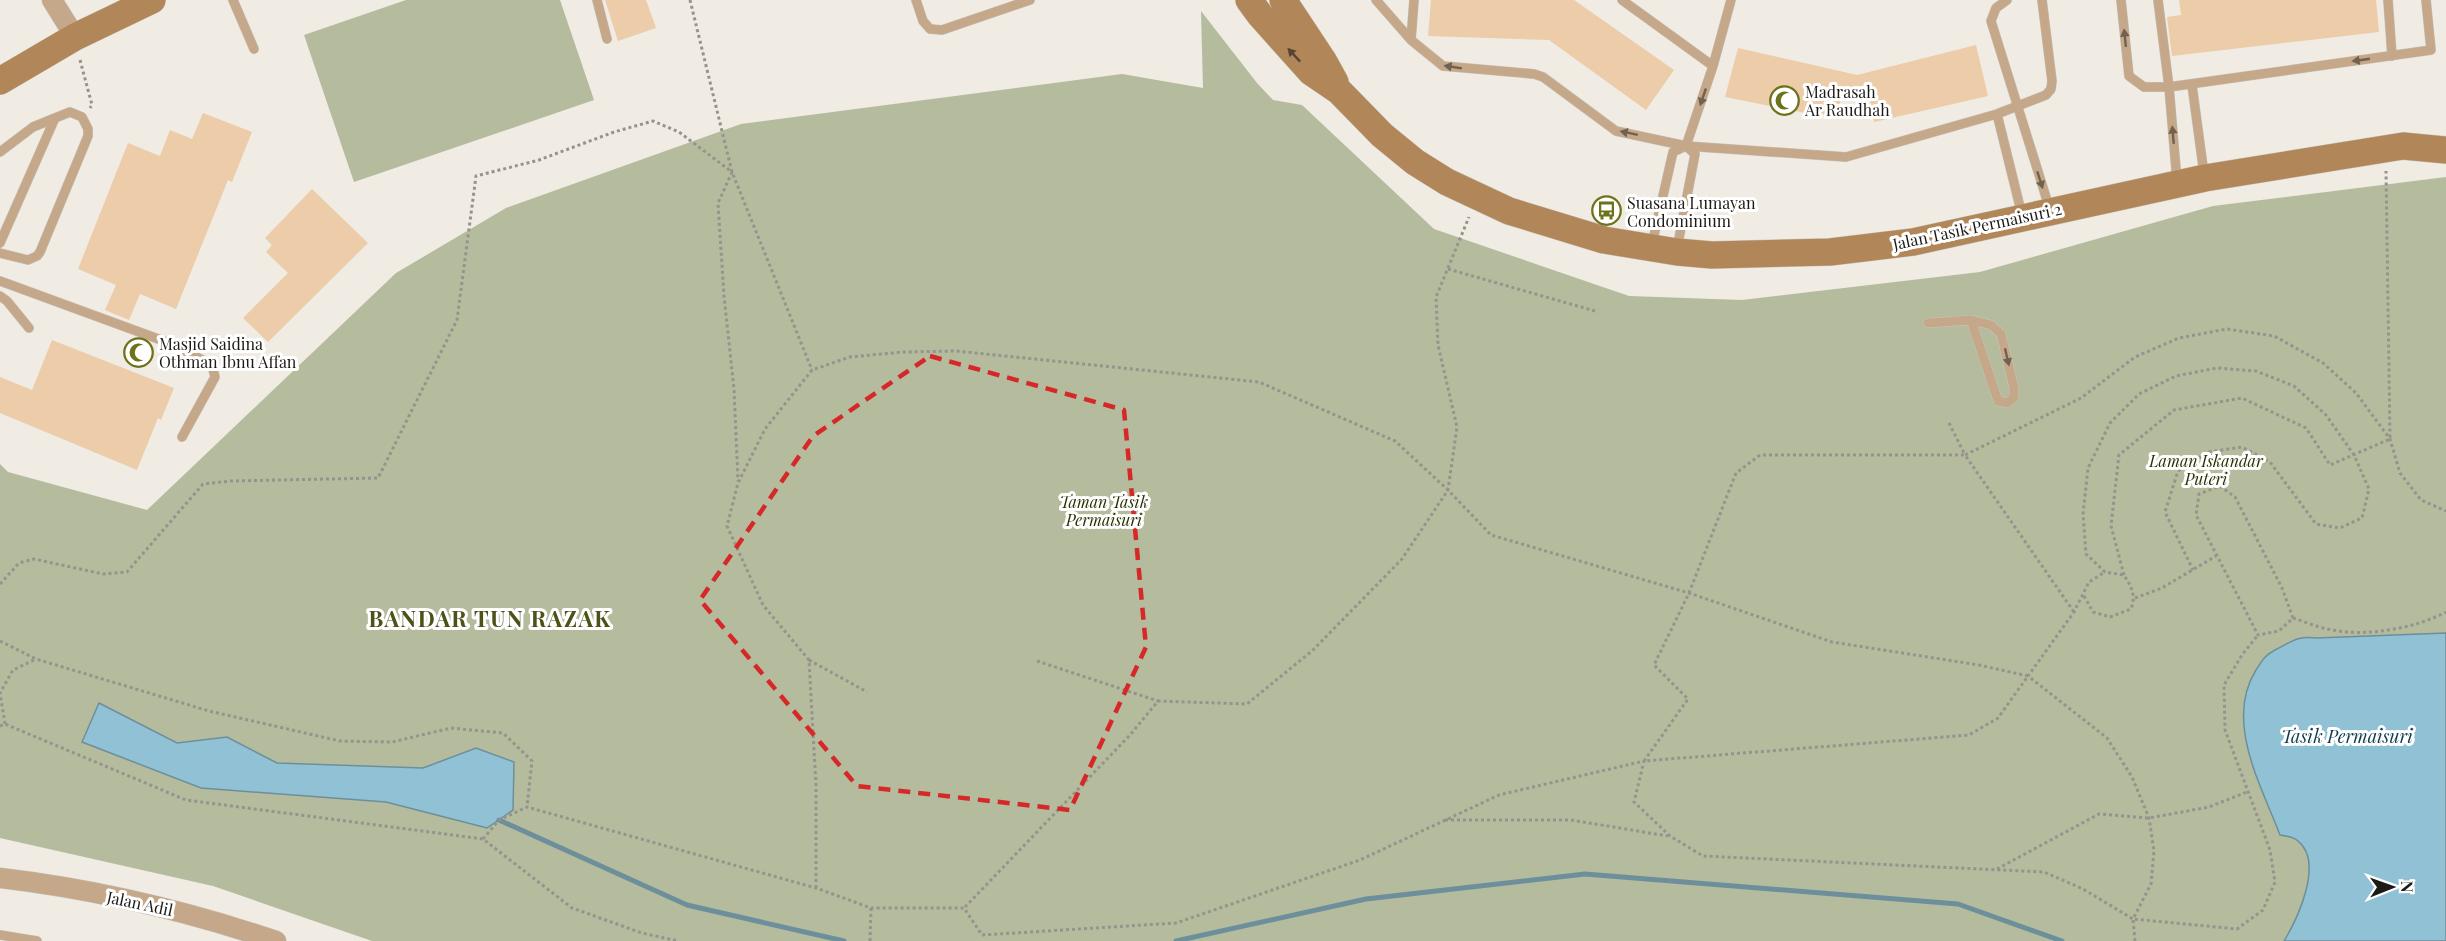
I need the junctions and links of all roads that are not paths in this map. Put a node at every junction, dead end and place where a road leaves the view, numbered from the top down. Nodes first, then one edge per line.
1 (52, 0) edge
2 (152, 0) edge
3 (233, 0) edge
4 (597, 0) edge
5 (916, 0) edge
6 (1030, 0) edge
7 (1249, 0) edge
8 (1283, 0) edge
9 (1414, 0) edge
10 (1622, 0) edge
11 (1731, 0) edge
12 (2007, 0) edge
13 (2042, 0) edge
14 (2121, 0) edge
15 (2158, 0) edge
16 (2388, 0) edge
17 (2426, 0) edge
18 (1379, 2) edge
19 (75, 38) junction
20 (607, 39) dead end
21 (1411, 40) junction
22 (254, 49) dead end
23 (2392, 56) junction
24 (1713, 66) junction
25 (0, 81) edge
26 (2192, 85) junction
27 (2169, 87) junction
28 (1339, 91) junction
29 (2016, 106) junction
30 (1997, 114) junction
31 (55, 118) junction
32 (2446, 129) edge
33 (1686, 146) junction
34 (2394, 147) junction
35 (2446, 150) edge
36 (0, 153) edge
37 (2205, 177) junction
38 (2177, 183) junction
39 (2050, 211) junction
40 (2022, 217) junction
41 (0, 243) edge
42 (1664, 250) junction
43 (0, 252) edge
44 (0, 280) edge
45 (0, 296) edge
46 (1971, 320) junction
47 (1928, 323) dead end
48 (29, 328) dead end
49 (182, 437) dead end
50 (0, 878) edge
51 (0, 935) edge
52 (37, 941) edge
53 (275, 941) edge

1 - 19 street
2 - 19 street
3 - 22 lane
4 - 20 lane
5 - 6 lane
28 -> 7 street, Jalan Tasik Permaisuri 2
8 - 28 street, Jalan Tasik Permaisuri 2
9 - 21 lane
10 - 24 lane
11 - 24 lane
12 - 29 lane
13 - 29 lane
27 -> 14 lane
15 - 27 lane
16 - 23 lane
17 - 23 lane
18 - 21 lane
19 - 25 street
33 -> 21 lane
23 -> 26 lane
24 -> 33 lane
26 - 27 lane
26 - 37 lane
38 -> 27 lane
28 - 42 street, Jalan Tasik Permaisuri 2
29 - 30 lane
29 -> 39 lane
30 - 33 lane
30 - 40 lane
31 - 36 lane
31 - 41 lane
31 - 43 lane
32 - 34 street, Jalan Tasik Permaisuri 2
33 - 42 lane
33 - 42 lane
34 - 35 street, Jalan Tasik Permaisuri 2
34 - 37 street, Jalan Tasik Permaisuri 2
37 - 38 street, Jalan Tasik Permaisuri 2
38 - 39 street, Jalan Tasik Permaisuri 2
39 - 40 street, Jalan Tasik Permaisuri 2
40 - 42 street, Jalan Tasik Permaisuri 2
44 - 49 lane
45 - 48 lane
46 -> 46 lane
46 - 47 lane
50 - 53 street, Jalan Adil
51 - 52 lane

